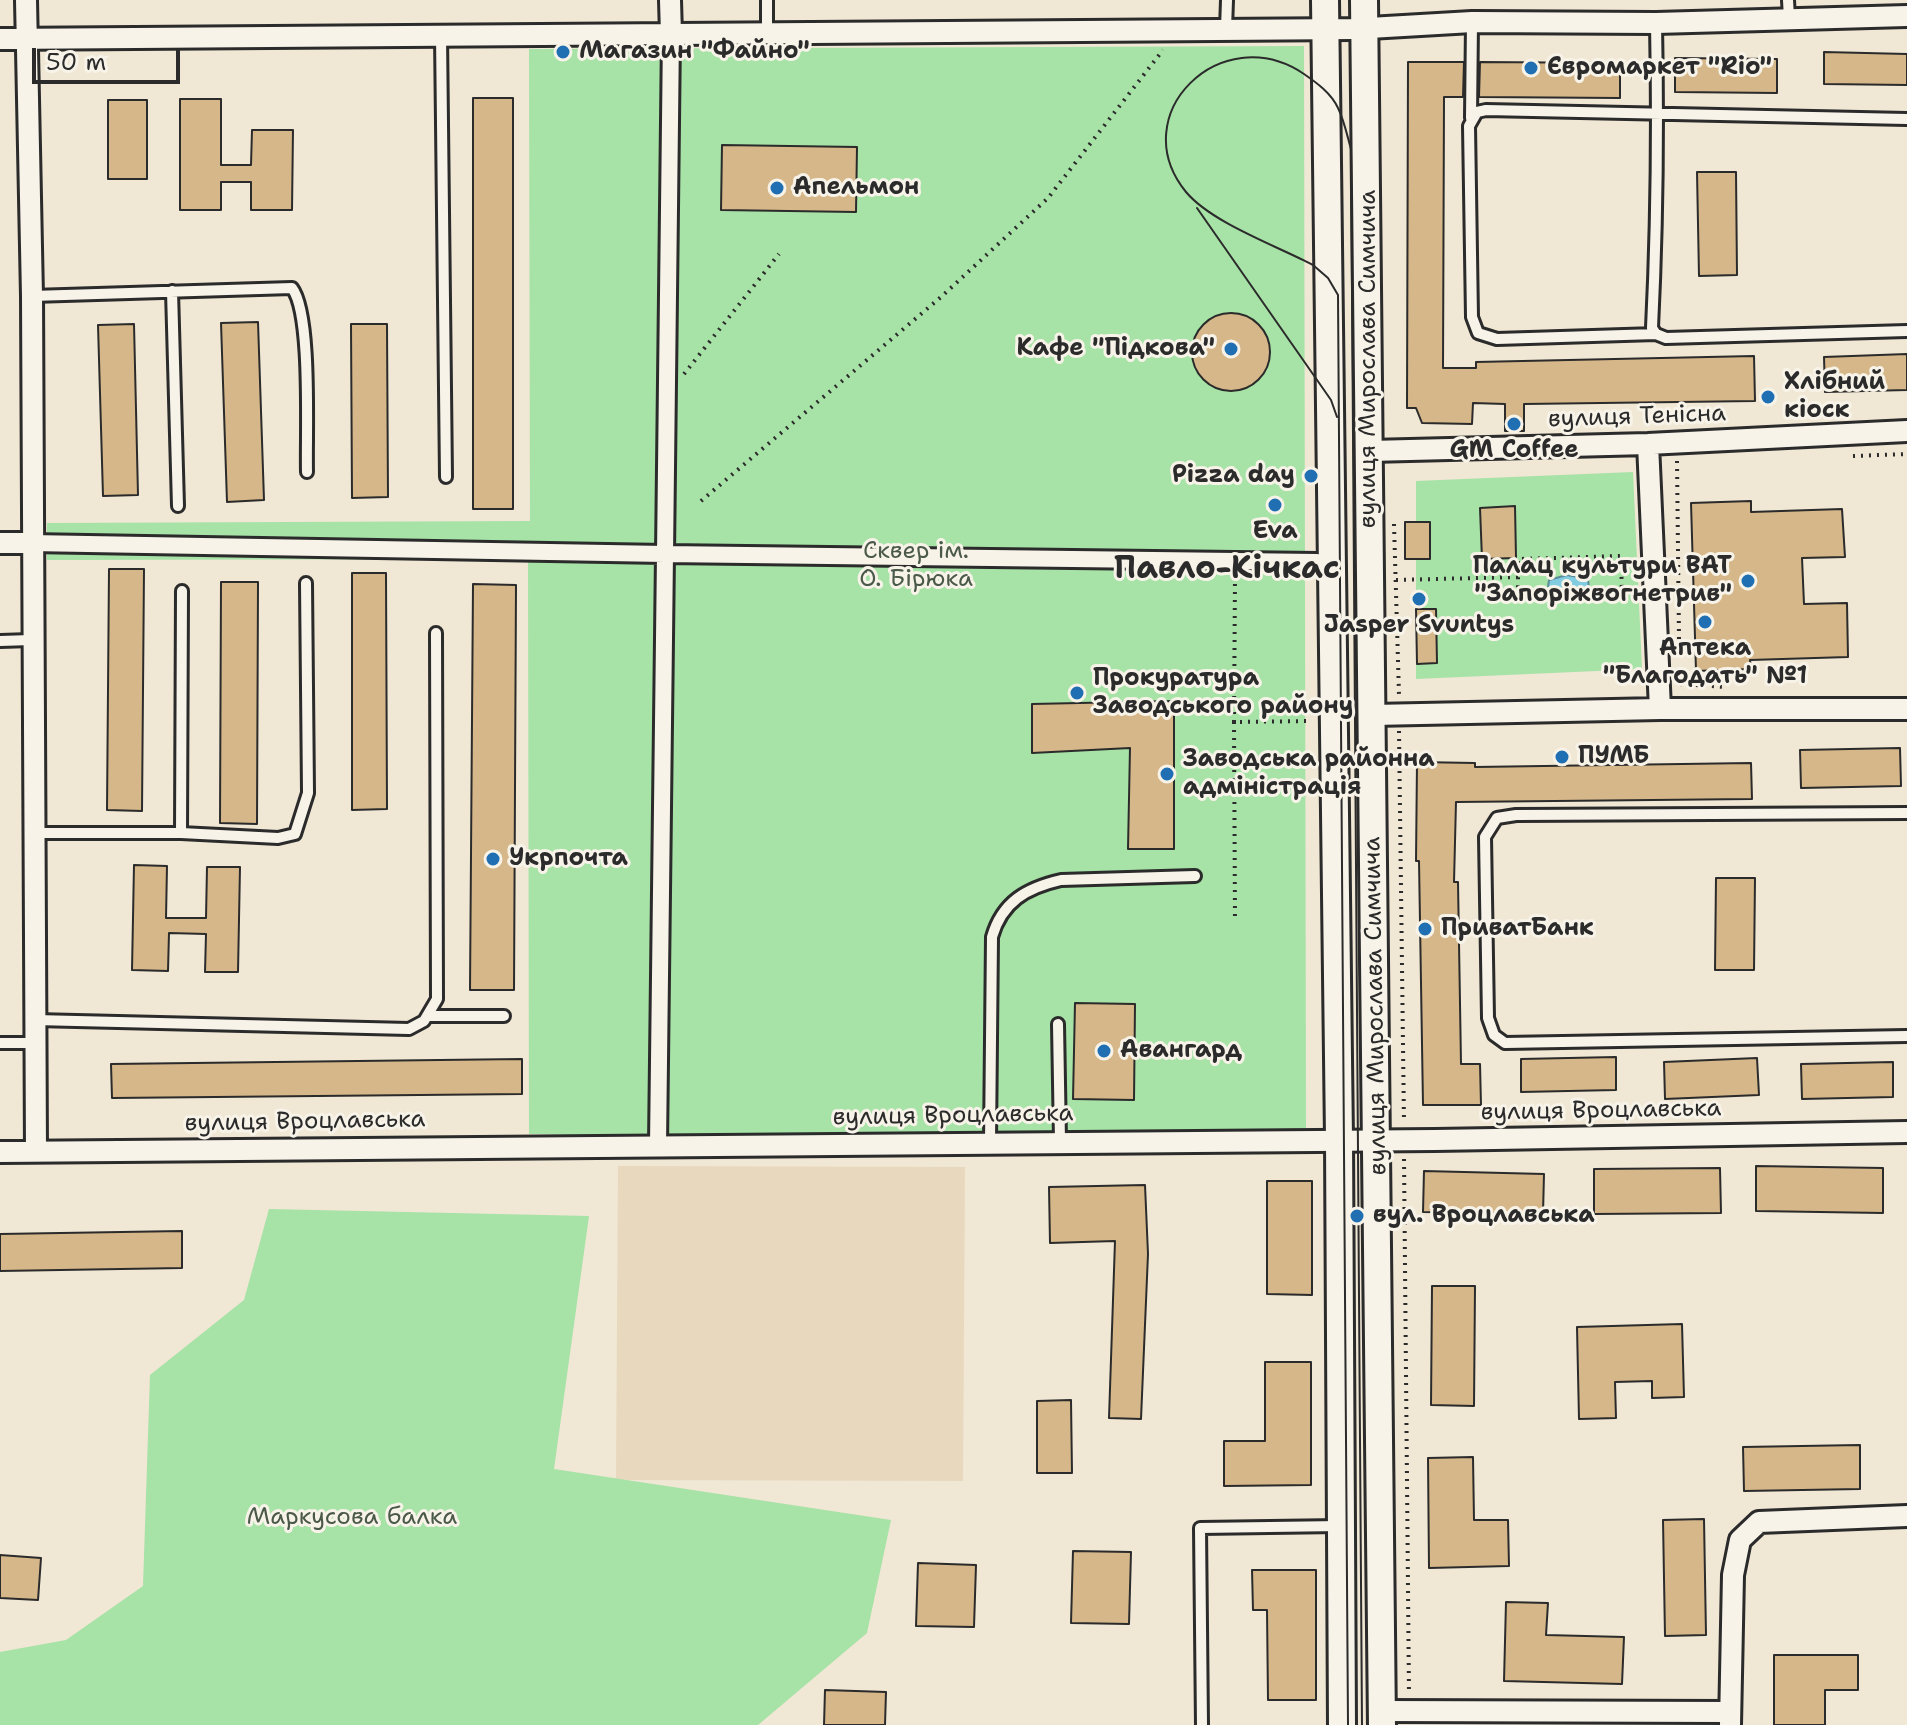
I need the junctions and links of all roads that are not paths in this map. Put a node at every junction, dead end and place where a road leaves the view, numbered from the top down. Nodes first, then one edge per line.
1 (26, 0) edge
2 (670, 0) edge
3 (767, 0) edge
4 (1227, 0) edge
5 (1325, 0) edge
6 (1364, 0) edge
7 (1789, 9) edge
8 (1907, 16) edge
9 (1472, 22) junction
10 (1656, 23) junction
11 (1366, 28) junction
12 (1226, 29) junction
13 (1326, 29) junction
14 (441, 33) junction
15 (767, 34) junction
16 (671, 35) junction
17 (0, 39) edge
18 (25, 39) junction
19 (1658, 115) junction
20 (1471, 118) junction
21 (1907, 119) edge
22 (172, 291) junction
23 (32, 296) junction
24 (1907, 331) edge
25 (1656, 334) junction
26 (1907, 431) edge
27 (1648, 444) junction
28 (1370, 451) junction
29 (307, 472) dead end
30 (446, 477) dead end
31 (178, 506) dead end
32 (0, 543) edge
33 (30, 543) junction
34 (665, 554) junction
35 (1317, 562) dead end
36 (306, 583) dead end
37 (182, 591) dead end
38 (436, 633) dead end
39 (31, 640) junction
40 (0, 641) edge
41 (1660, 709) junction
42 (1907, 709) edge
43 (1373, 715) junction
44 (1907, 813) edge
45 (34, 833) junction
46 (181, 833) junction
47 (1195, 876) dead end
48 (428, 1016) junction
49 (504, 1016) dead end
50 (35, 1020) junction
51 (1058, 1024) dead end
52 (1907, 1036) edge
53 (0, 1043) edge
54 (35, 1043) junction
55 (1907, 1132) edge
56 (1339, 1138) junction
57 (1377, 1138) junction
58 (1060, 1141) junction
59 (990, 1142) junction
60 (658, 1145) junction
61 (36, 1151) junction
62 (0, 1152) edge
63 (1907, 1516) edge
64 (1340, 1526) junction
65 (1382, 1718) edge
66 (1730, 1718) edge
67 (1202, 1725) edge
68 (1342, 1725) edge

1 - 18 street
2 - 16 street
3 - 15 lane
4 - 12 lane
5 - 13 street, вулиця Мирослава Симчича
6 - 11 street, вулиця Мирослава Симчича
7 - 8 street
7 - 10 street
9 - 10 street
9 - 11 street
9 - 20 lane
10 - 19 lane
11 - 13 street
11 - 28 street, вулиця Мирослава Симчича
12 - 13 street
12 - 15 street
13 - 56 street, вулиця Мирослава Симчича
14 - 16 street
14 - 18 street
14 - 30 lane
15 - 16 street
16 - 34 street
17 - 18 street
18 - 23 street
19 - 20 lane
19 - 21 lane
19 - 25 lane
20 - 25 lane
22 - 23 lane
22 - 29 lane
22 - 31 lane
23 - 33 street
24 - 25 lane
26 - 27 street, вулиця Тенісна
27 - 28 street, вулиця Тенісна
27 - 41 street
28 - 43 street, вулиця Мирослава Симчича
32 - 33 street
33 - 34 street
33 - 39 street
34 - 35 street
34 - 60 street
36 - 46 lane
37 - 46 lane
38 - 48 lane
39 - 40 lane
39 - 45 street
41 - 42 street
41 - 43 street
43 - 57 street, вулиця Мирослава Симчича
44 - 52 lane
45 - 46 lane
45 - 50 street
47 - 59 lane
48 - 49 lane
48 - 50 lane
50 - 54 street
51 - 58 lane
53 - 54 lane
54 - 61 street
55 - 57 street, вулиця Вроцлавська
56 - 57 street, вулиця Вроцлавська
56 - 58 street, вулиця Вроцлавська
56 - 64 street, вулиця Мирослава Симчича
57 - 65 street, вулиця Мирослава Симчича
58 - 59 street, вулиця Вроцлавська
59 - 60 street, вулиця Вроцлавська
60 - 61 street, вулиця Вроцлавська
61 - 62 street, вулиця Вроцлавська
63 - 66 street
64 - 67 lane
64 - 68 street, вулиця Мирослава Симчича
65 - 66 street

